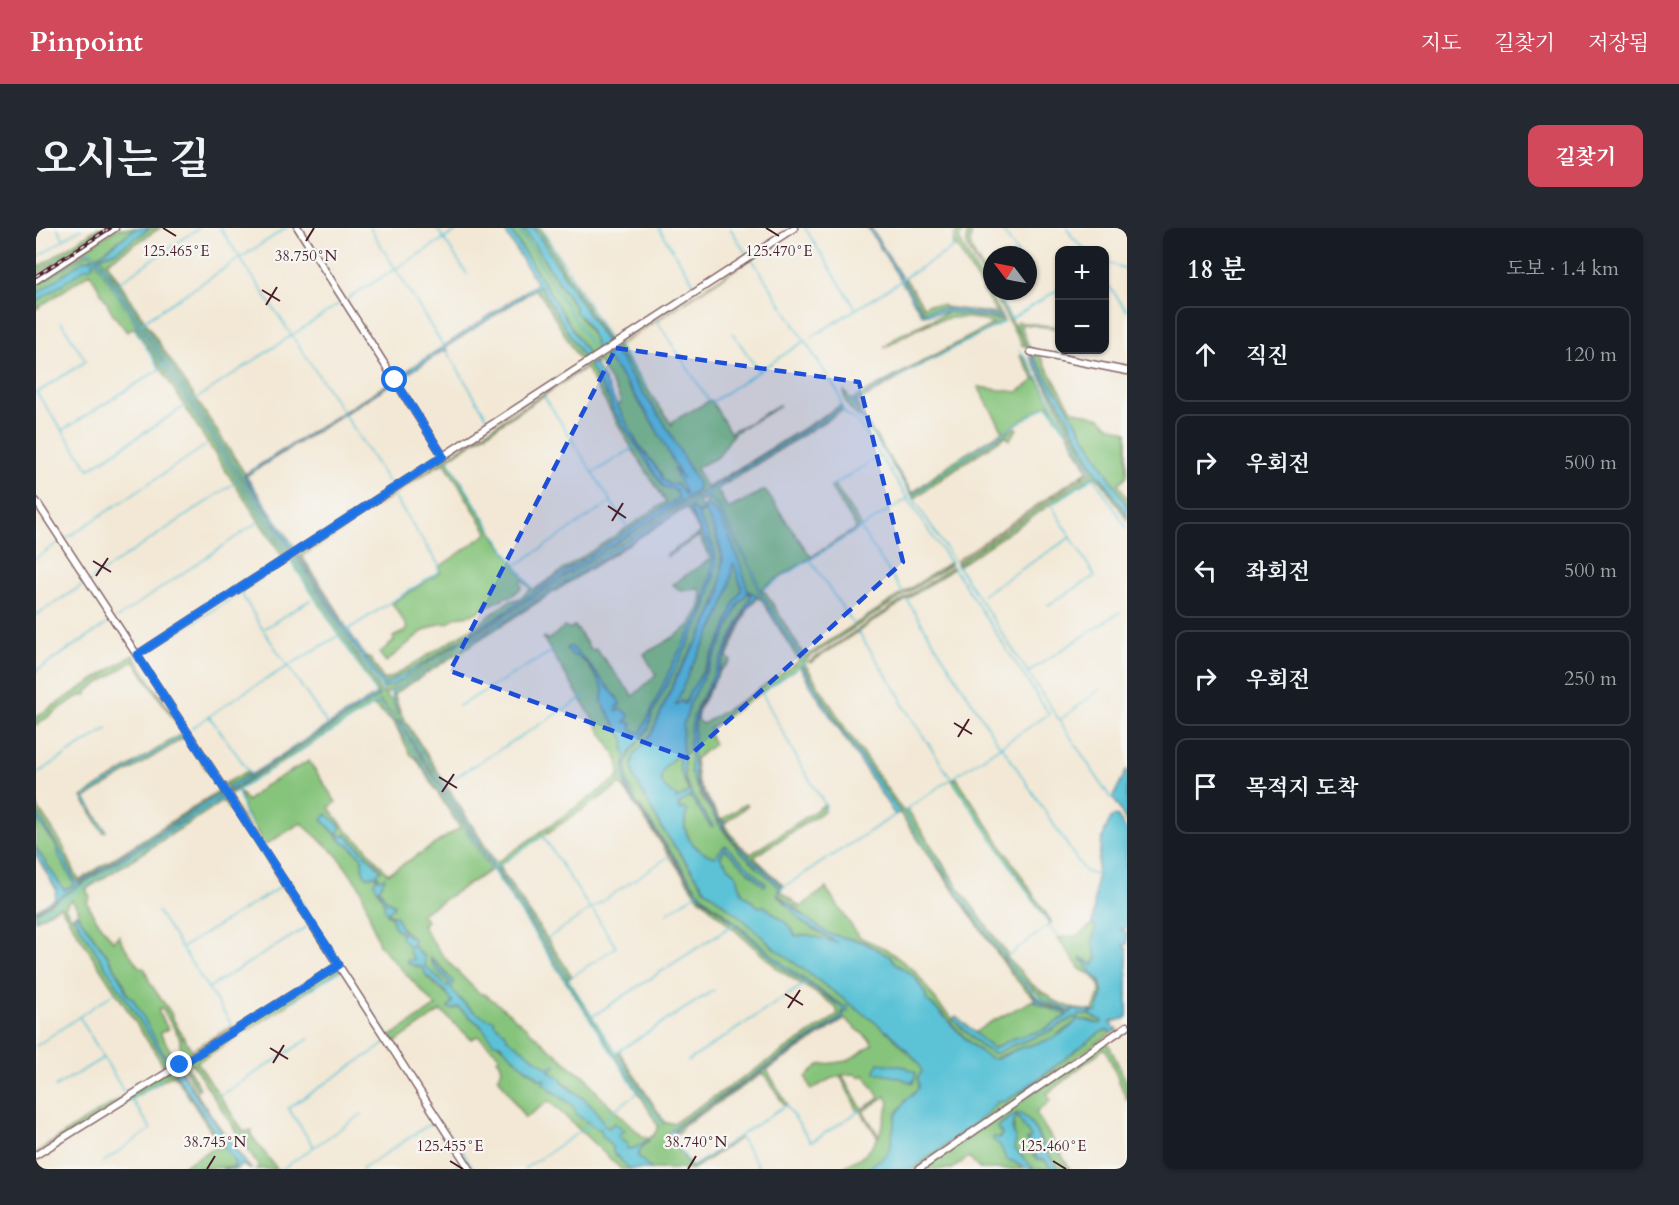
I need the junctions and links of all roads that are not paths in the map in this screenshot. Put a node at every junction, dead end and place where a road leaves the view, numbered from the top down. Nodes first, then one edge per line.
1 (115, 228) edge
2 (298, 228) edge
3 (794, 228) edge
4 (36, 280) edge
5 (1031, 352) dead end
6 (1127, 371) edge
7 (443, 456) junction
8 (36, 501) edge
9 (137, 655) junction
10 (339, 965) junction
11 (1127, 1026) edge
12 (36, 1155) edge
13 (470, 1169) edge
14 (919, 1169) edge

1 - 4 street
2 - 7 street
3 - 7 street
5 - 6 street
7 - 9 street
8 - 9 street
9 - 10 street
10 - 12 street
10 - 13 street
11 - 14 street

